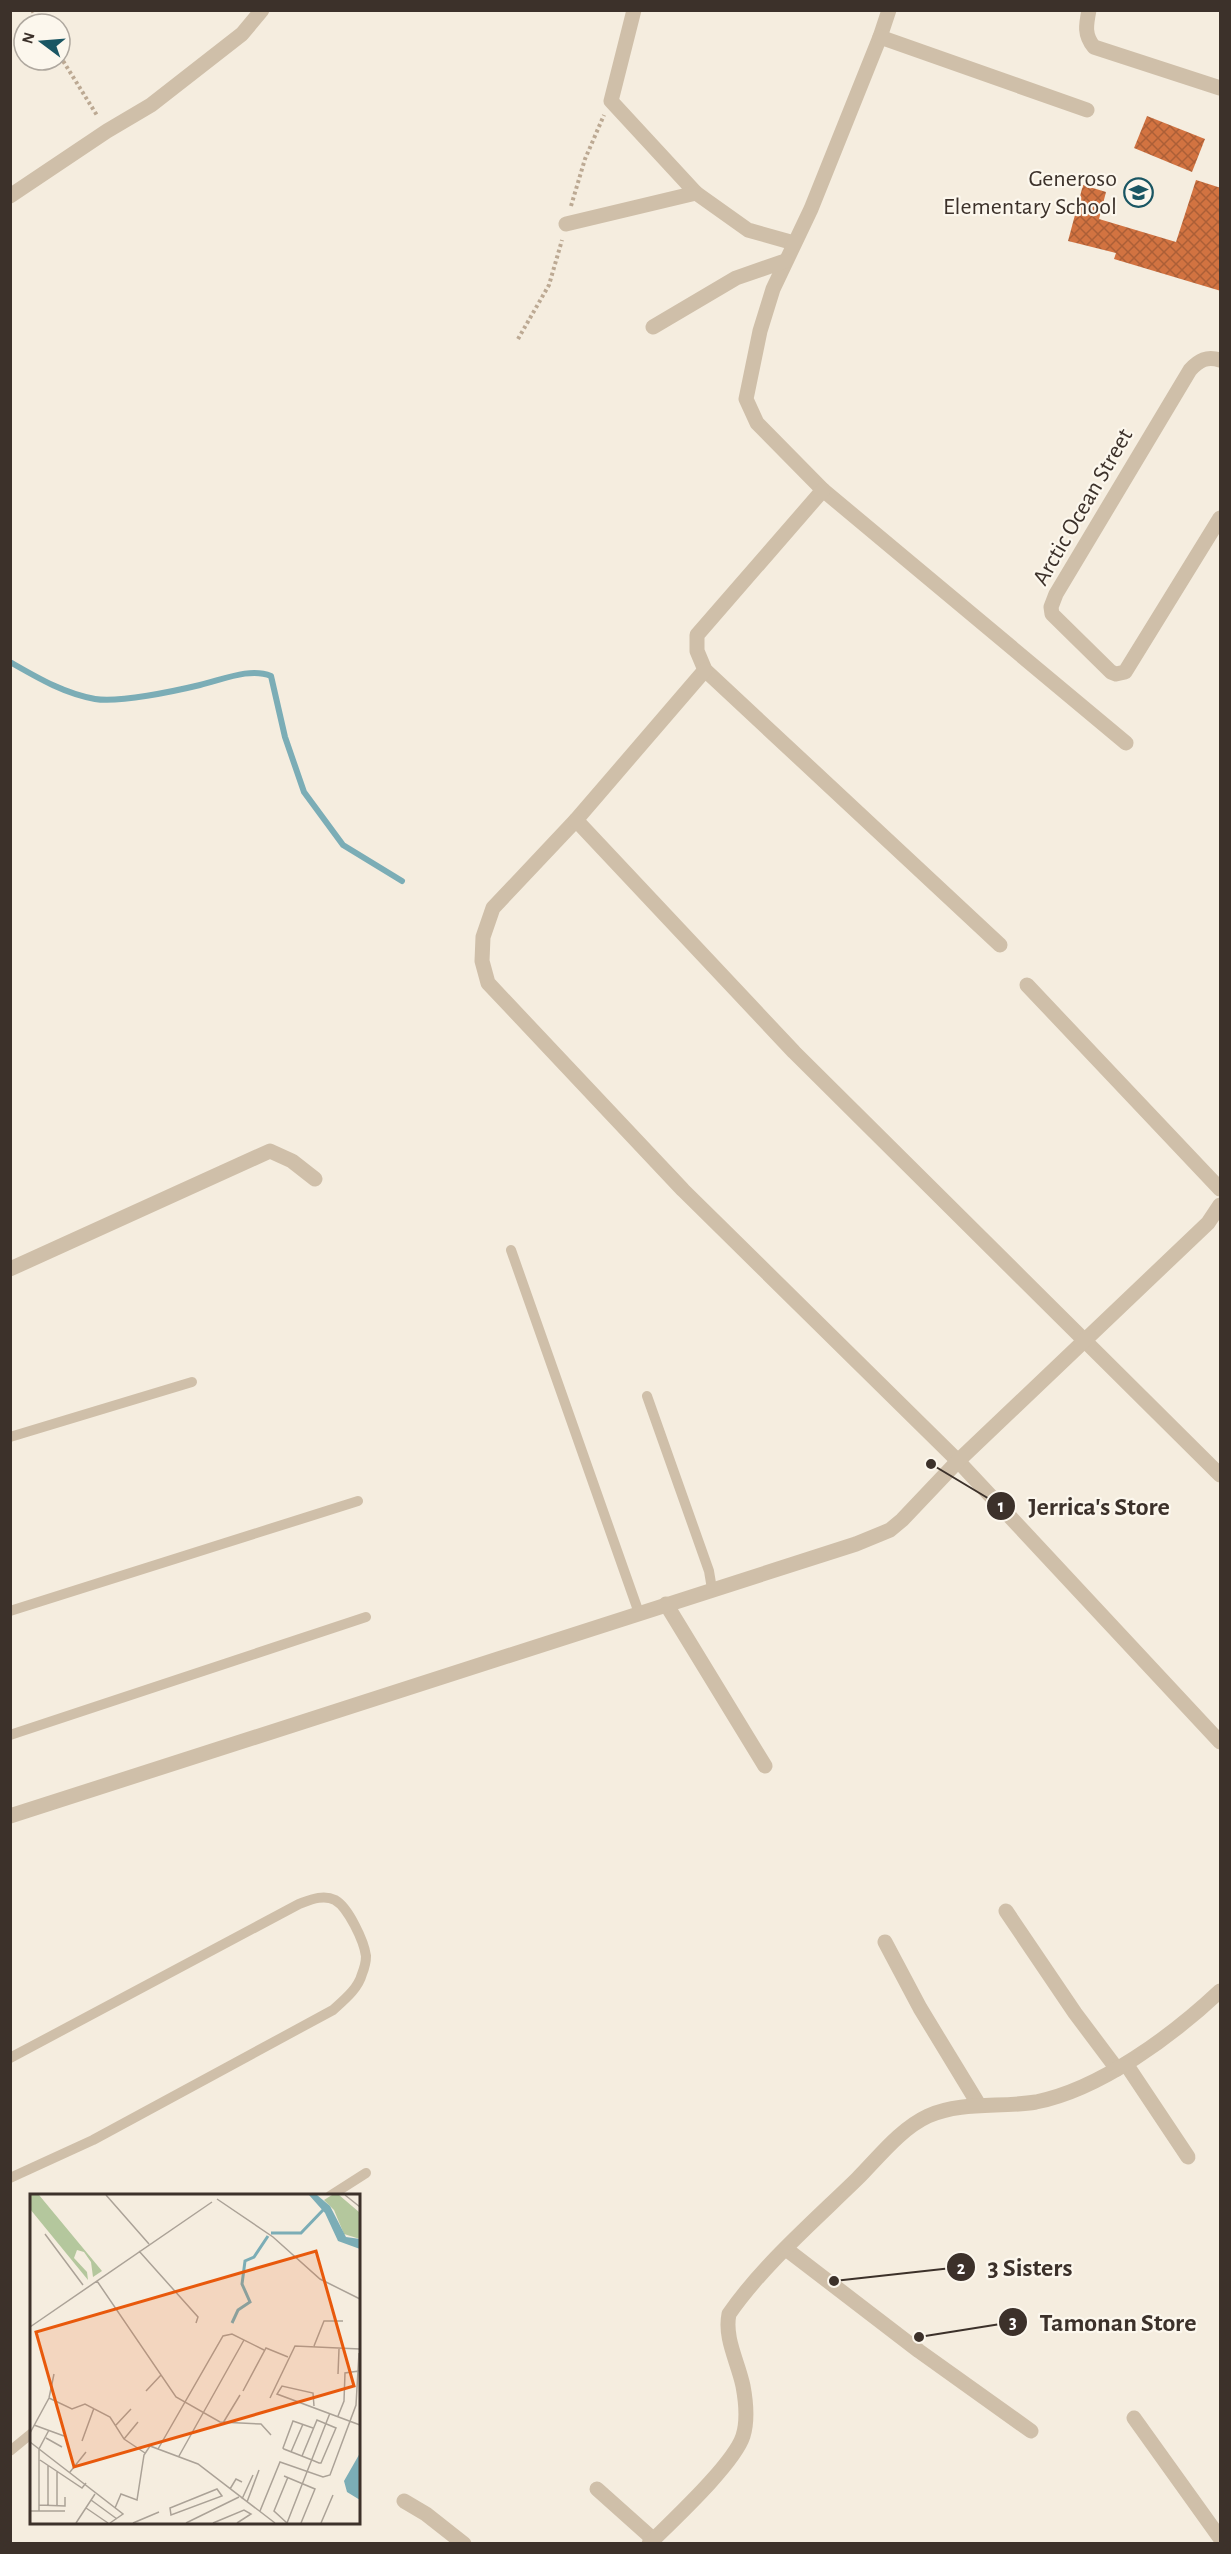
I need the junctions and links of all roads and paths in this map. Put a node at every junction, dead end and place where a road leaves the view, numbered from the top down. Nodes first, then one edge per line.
1 (262, 10) edge
2 (634, 10) edge
3 (889, 10) edge
4 (1089, 10) edge
5 (880, 37) junction
6 (70, 72) edge
7 (1221, 88) edge
8 (1087, 110) dead end
9 (107, 131) junction
10 (696, 194) junction
11 (10, 195) edge
12 (566, 224) dead end
13 (794, 243) junction
14 (785, 261) junction
15 (653, 327) dead end
16 (1221, 360) edge
17 (823, 490) junction
18 (1221, 518) edge
19 (705, 670) junction
20 (1125, 743) dead end
21 (576, 820) junction
22 (1000, 945) dead end
23 (1028, 985) dead end
24 (315, 1179) dead end
25 (1221, 1189) edge
26 (1221, 1205) edge
27 (511, 1250) dead end
28 (10, 1269) edge
29 (1085, 1339) junction
30 (192, 1382) dead end
31 (647, 1396) dead end
32 (10, 1437) edge
33 (958, 1461) junction
34 (1221, 1475) edge
35 (358, 1501) dead end
36 (712, 1588) junction
37 (666, 1604) junction
38 (10, 1611) edge
39 (639, 1613) junction
40 (366, 1617) dead end
41 (10, 1735) edge
42 (1221, 1742) edge
43 (765, 1766) dead end
44 (10, 1816) edge
45 (1006, 1911) dead end
46 (885, 1942) dead end
47 (1221, 1991) edge
48 (10, 2058) edge
49 (1122, 2066) junction
50 (979, 2104) junction
51 (1188, 2157) dead end
52 (366, 2173) dead end
53 (10, 2178) edge
54 (333, 2194) edge
55 (786, 2249) junction
56 (1134, 2418) dead end
57 (1031, 2431) dead end
58 (30, 2435) edge
59 (10, 2451) edge
60 (597, 2489) dead end
61 (404, 2501) dead end
62 (1221, 2538) edge
63 (651, 2541) edge
64 (464, 2544) edge

1 - 9 street
2 - 10 street
3 - 5 street
4 - 7 street
5 - 8 street
5 - 13 street
6 - 9 path
9 - 11 street
10 - 12 street
10 - 13 street
13 - 14 street
14 - 15 street
14 - 17 street
16 - 18 street, Arctic Ocean Street
17 - 19 street
17 - 20 street
19 - 21 street
19 - 22 street
21 - 29 street
21 - 33 street
23 - 25 street
24 - 28 street
26 - 29 street
27 - 39 lane
29 - 33 street
29 - 34 street
30 - 32 lane
31 - 36 lane
33 - 36 street
33 - 42 street
35 - 38 lane
36 - 37 street
37 - 39 street
37 - 43 street
39 - 44 street
40 - 41 lane
45 - 49 street
46 - 50 street
47 - 49 street
48 - 53 lane
49 - 50 street
49 - 51 street
50 - 55 street
52 - 54 lane
55 - 57 street
55 - 63 street
56 - 62 street
58 - 59 lane
60 - 63 street
61 - 64 street

